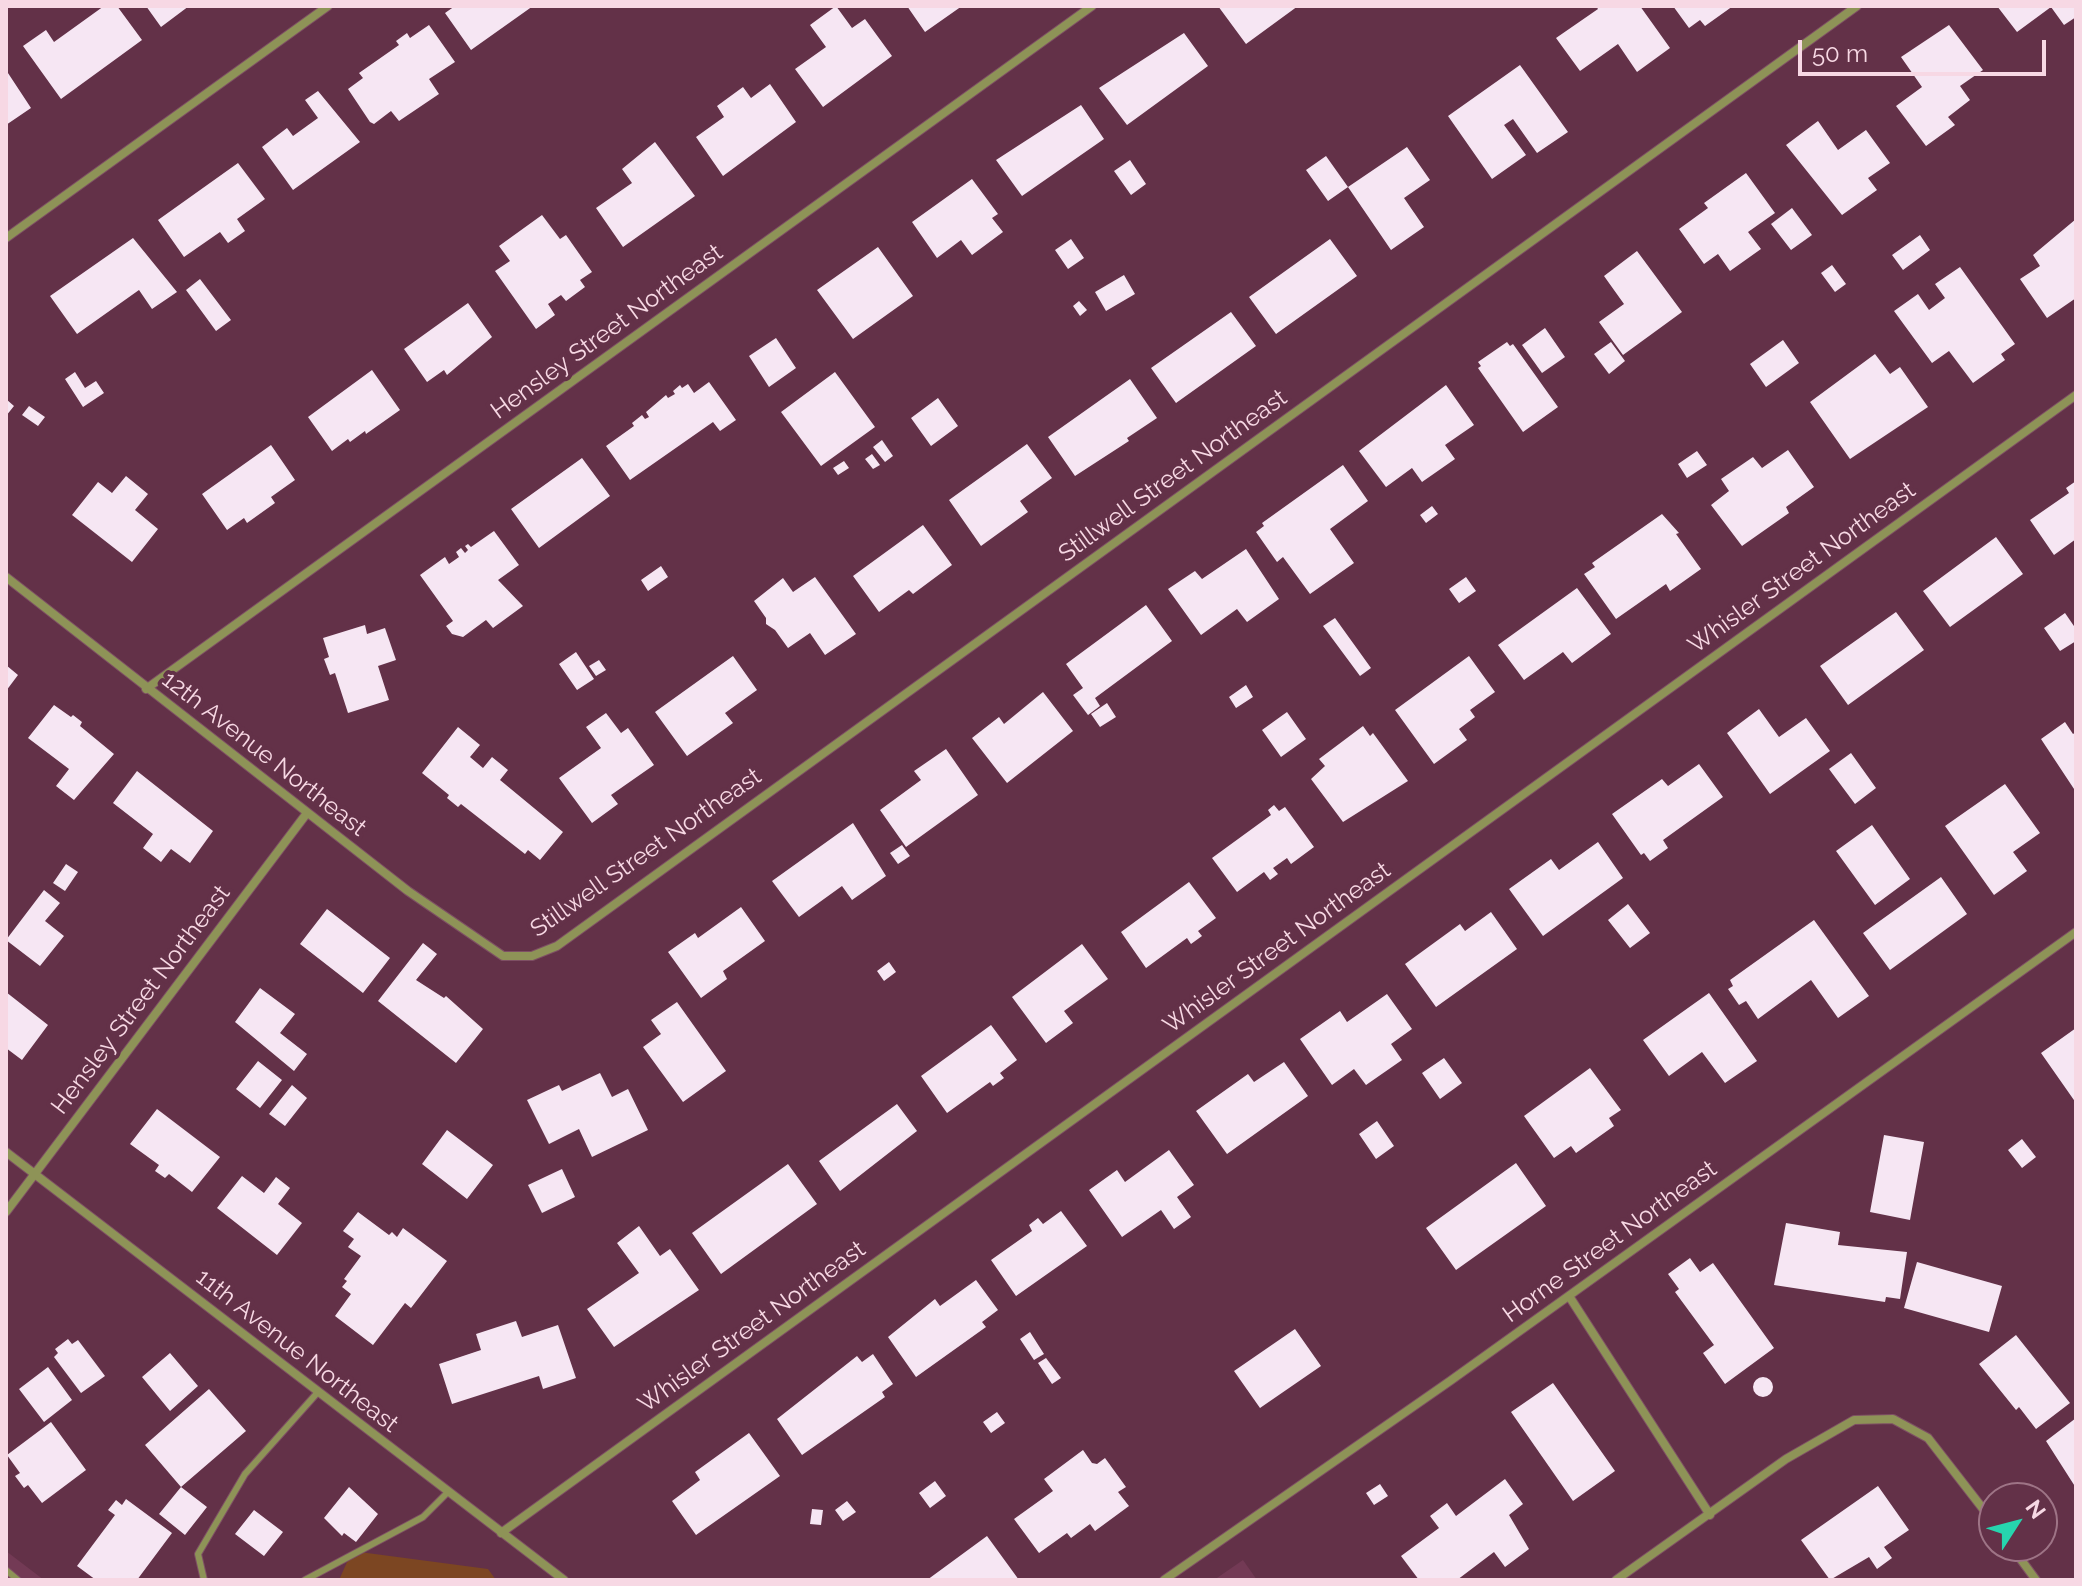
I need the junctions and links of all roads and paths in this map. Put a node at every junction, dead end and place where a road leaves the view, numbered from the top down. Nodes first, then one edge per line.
1 (328, 6) edge
2 (1092, 6) edge
3 (1857, 6) edge
4 (6, 238) edge
5 (2076, 395) edge
6 (6, 577) edge
7 (146, 689) junction
8 (307, 813) junction
9 (2076, 932) edge
10 (503, 956) joint
11 (6, 1152) edge
12 (35, 1174) junction
13 (6, 1212) edge
14 (1569, 1296) junction
15 (318, 1392) junction
16 (448, 1492) junction
17 (1978, 1502) edge
18 (1710, 1515) junction
19 (501, 1533) junction
20 (2023, 1562) edge
21 (6, 1570) edge
22 (18, 1580) edge
23 (204, 1580) edge
24 (305, 1580) edge
25 (564, 1580) edge
26 (1164, 1580) edge
27 (1616, 1580) edge
28 (2036, 1580) edge

1 - 4 street
2 - 7 street, Hensley Street Northeast
3 - 10 street, Stillwell Street Northeast
5 - 19 street, Whisler Street Northeast
6 - 7 street, 12th Avenue Northeast
7 - 8 street, 12th Avenue Northeast
8 - 10 street, 12th Avenue Northeast
8 - 12 street, Hensley Street Northeast
9 - 14 street, Horne Street Northeast
11 - 12 street, 11th Avenue Northeast
12 - 13 street, Hensley Street Northeast
12 - 15 street, 11th Avenue Northeast
14 - 18 street
14 - 26 street, Horne Street Northeast
15 - 16 street, 11th Avenue Northeast
15 - 23 lane
16 - 19 street, 11th Avenue Northeast
16 - 24 lane
17 - 18 street
18 - 27 street
19 - 25 street, 11th Avenue Northeast
20 - 28 street
21 - 22 lane

